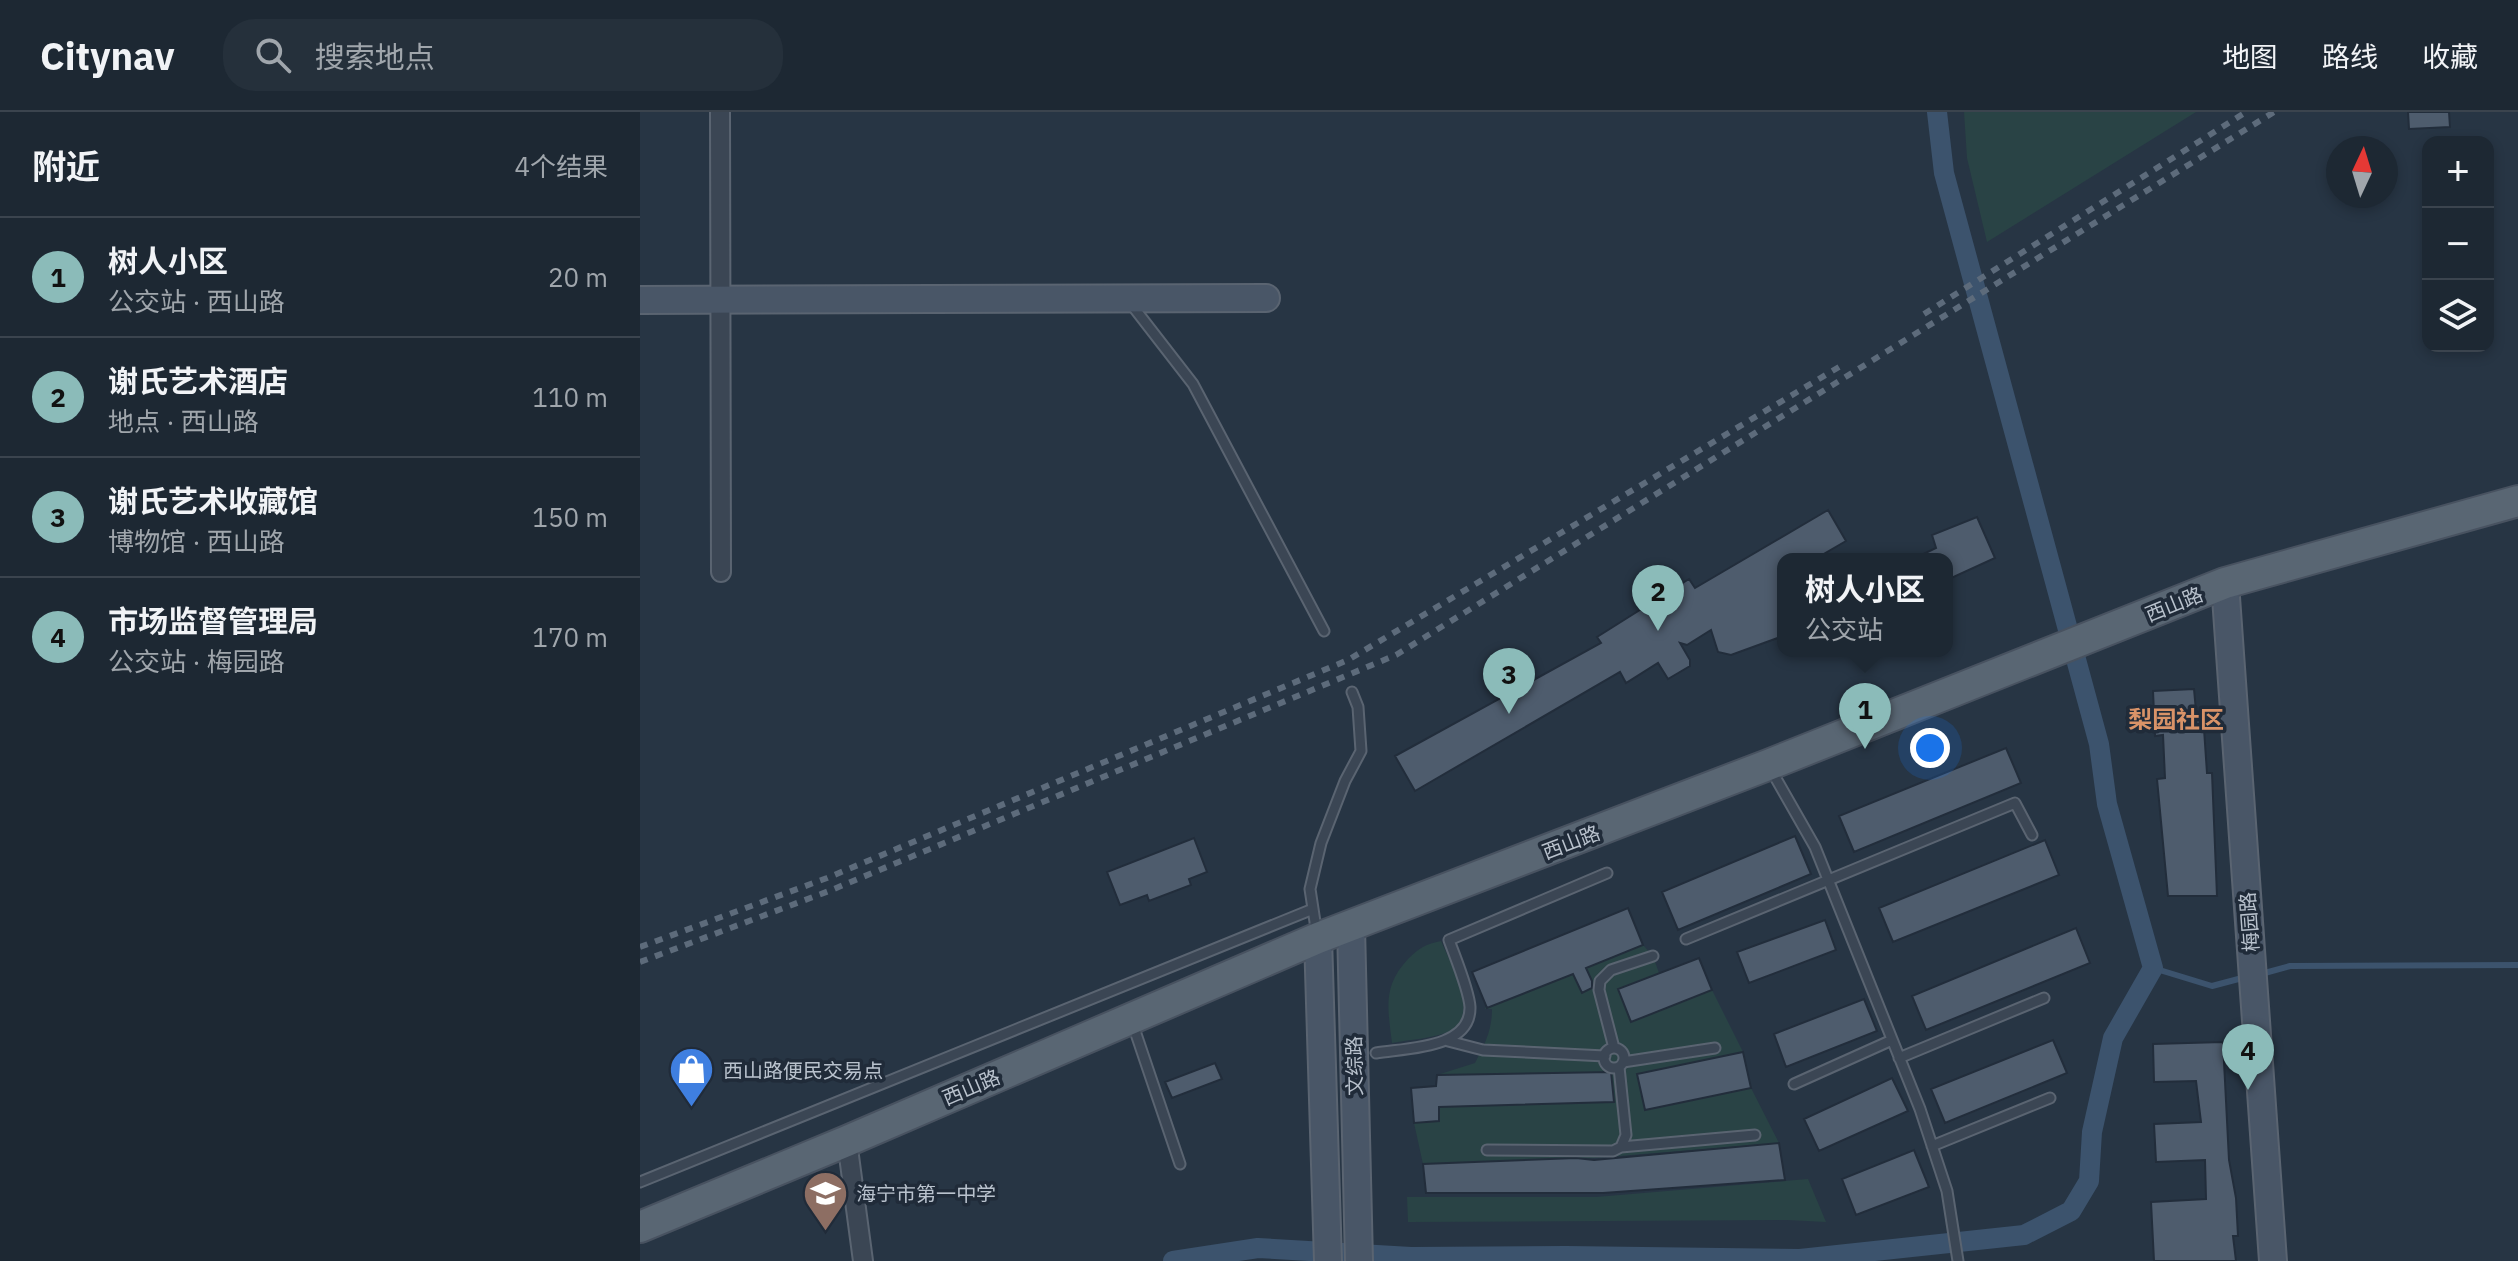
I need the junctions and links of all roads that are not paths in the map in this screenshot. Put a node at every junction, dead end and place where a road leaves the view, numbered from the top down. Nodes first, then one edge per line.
1 (720, 112) edge
2 (1266, 298) dead end
3 (1127, 299) junction
4 (640, 300) edge
5 (721, 300) junction
6 (2518, 501) edge
7 (721, 572) dead end
8 (2225, 583) junction
9 (1324, 631) dead end
10 (1352, 692) dead end
11 (1768, 765) junction
12 (2032, 835) dead end
13 (1607, 873) dead end
14 (1828, 880) junction
15 (1315, 924) junction
16 (1351, 927) junction
17 (1686, 939) dead end
18 (1653, 956) dead end
19 (2044, 998) dead end
20 (1130, 1019) junction
21 (1892, 1040) junction
22 (1448, 1041) junction
23 (1614, 1048) junction
24 (1715, 1048) dead end
25 (1376, 1053) dead end
26 (1605, 1056) junction
27 (1899, 1058) junction
28 (1621, 1064) junction
29 (1794, 1084) dead end
30 (2050, 1098) dead end
31 (1755, 1135) dead end
32 (847, 1141) junction
33 (1932, 1146) junction
34 (1621, 1147) junction
35 (1487, 1150) dead end
36 (1180, 1164) dead end
37 (640, 1182) edge
38 (640, 1227) edge
39 (863, 1261) edge
40 (1328, 1261) edge
41 (1359, 1261) edge
42 (1958, 1261) edge
43 (2273, 1261) edge

1 - 5 street
2 - 3 street
3 - 5 street
3 - 9 lane
4 - 5 street
5 - 7 street
6 - 8 main road, 西山路
8 - 11 main road, 西山路
8 - 43 street, 梅园路
10 - 15 lane
11 - 14 lane
11 - 16 main road, 西山路
12 - 14 lane
13 - 22 lane
14 - 17 lane
14 - 21 lane
15 - 16 main road, 西山路
15 - 20 main road, 西山路
15 - 37 lane
15 - 40 street
16 - 41 street, 文综路
18 - 23 lane
19 - 27 lane
20 - 32 main road, 西山路
20 - 36 lane
21 - 27 lane
21 - 29 lane
22 - 25 lane
22 - 26 lane
23 - 26 lane
23 - 28 lane
24 - 28 lane
26 - 28 lane
27 - 33 lane
28 - 34 lane
30 - 33 lane
31 - 34 lane
32 - 38 main road, 西山路
32 - 39 street
33 - 42 lane
34 - 35 lane

